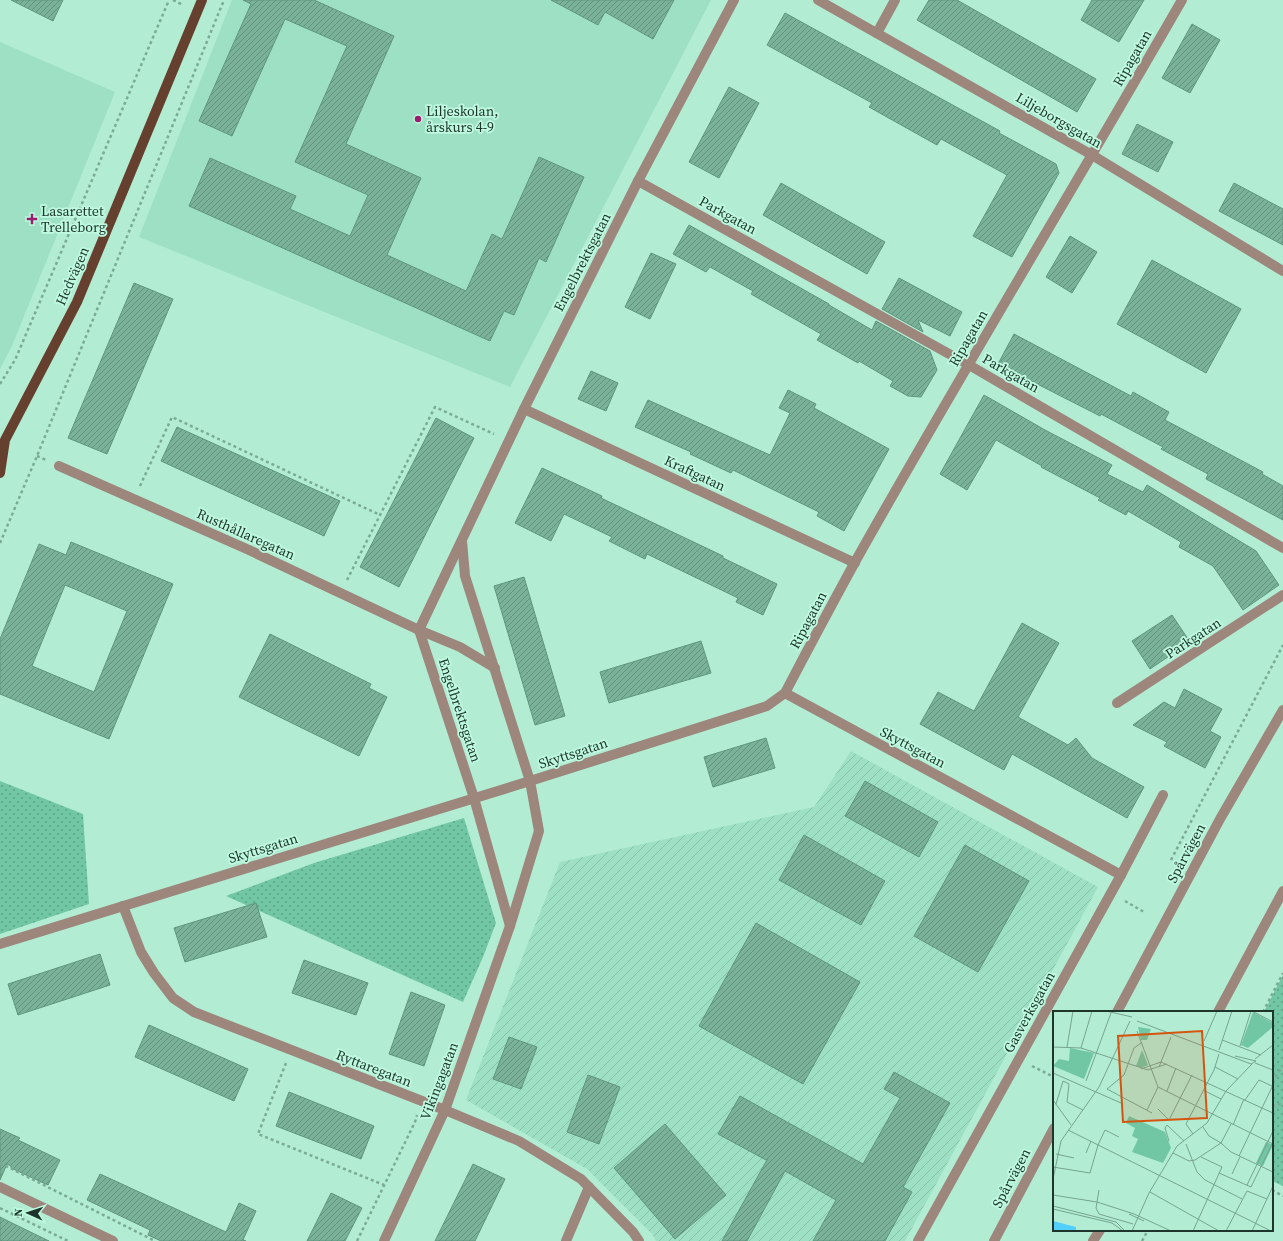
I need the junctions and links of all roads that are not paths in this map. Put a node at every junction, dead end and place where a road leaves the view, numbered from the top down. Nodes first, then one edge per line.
1 (202, 0) edge
2 (734, 0) edge
3 (818, 0) edge
4 (895, 0) edge
5 (1182, 0) edge
6 (877, 33) junction
7 (1092, 155) junction
8 (638, 181) junction
9 (1283, 271) edge
10 (969, 365) junction
11 (524, 409) junction
12 (3, 439) edge
13 (60, 466) dead end
14 (0, 472) edge
15 (462, 540) junction
16 (1283, 548) edge
17 (855, 563) junction
18 (1283, 595) edge
19 (419, 630) junction
20 (495, 668) junction
21 (785, 693) junction
22 (1117, 703) dead end
23 (1283, 710) edge
24 (530, 781) junction
25 (1162, 795) dead end
26 (474, 798) junction
27 (1121, 875) junction
28 (1283, 891) edge
29 (123, 906) junction
30 (510, 926) junction
31 (0, 944) edge
32 (1118, 1011) edge
33 (1219, 1011) edge
34 (445, 1110) junction
35 (1053, 1130) edge
36 (0, 1187) edge
37 (589, 1187) junction
38 (1099, 1231) edge
39 (113, 1241) edge
40 (384, 1241) edge
41 (566, 1241) edge
42 (639, 1241) edge
43 (918, 1241) edge
44 (994, 1241) edge
45 (1093, 1241) edge

1 - 12 main road, Hedvägen
2 - 8 street, Engelbrektsgatan
3 - 6 street, Liljeborgsgatan
4 - 6 street
5 - 7 street, Ripagatan
6 - 7 street, Liljeborgsgatan
7 - 9 street, Liljeborgsgatan
7 - 10 street, Ripagatan
8 - 10 street, Parkgatan
8 - 11 street, Engelbrektsgatan
10 - 16 street, Parkgatan
10 - 17 street, Ripagatan
11 - 15 street, Engelbrektsgatan
11 - 17 street, Kraftgatan
12 - 14 main road, Hedvägen
13 - 19 street, Rusthållaregatan
15 - 19 street, Engelbrektsgatan
15 - 20 street
17 - 21 street, Ripagatan
18 - 22 street, Parkgatan
19 - 20 street, Engelbrektsgatan
19 - 26 street, Engelbrektsgatan
20 - 24 street
21 - 24 street, Skyttsgatan
21 - 27 street, Skyttsgatan
23 - 32 street, Spårvägen
24 - 26 street, Skyttsgatan
24 - 30 street, Vikingagatan
25 - 27 street, Gasverksgatan
26 - 29 street, Skyttsgatan
26 - 30 street
27 - 43 street, Gasverksgatan
28 - 33 street
29 - 31 street, Skyttsgatan
29 - 34 street, Ryttaregatan
30 - 34 street, Vikingagatan
34 - 37 street, Ryttaregatan
34 - 40 street, Vikingagatan
35 - 44 street, Spårvägen
36 - 39 street
37 - 41 street
37 - 42 street, Ryttaregatan
38 - 45 street

